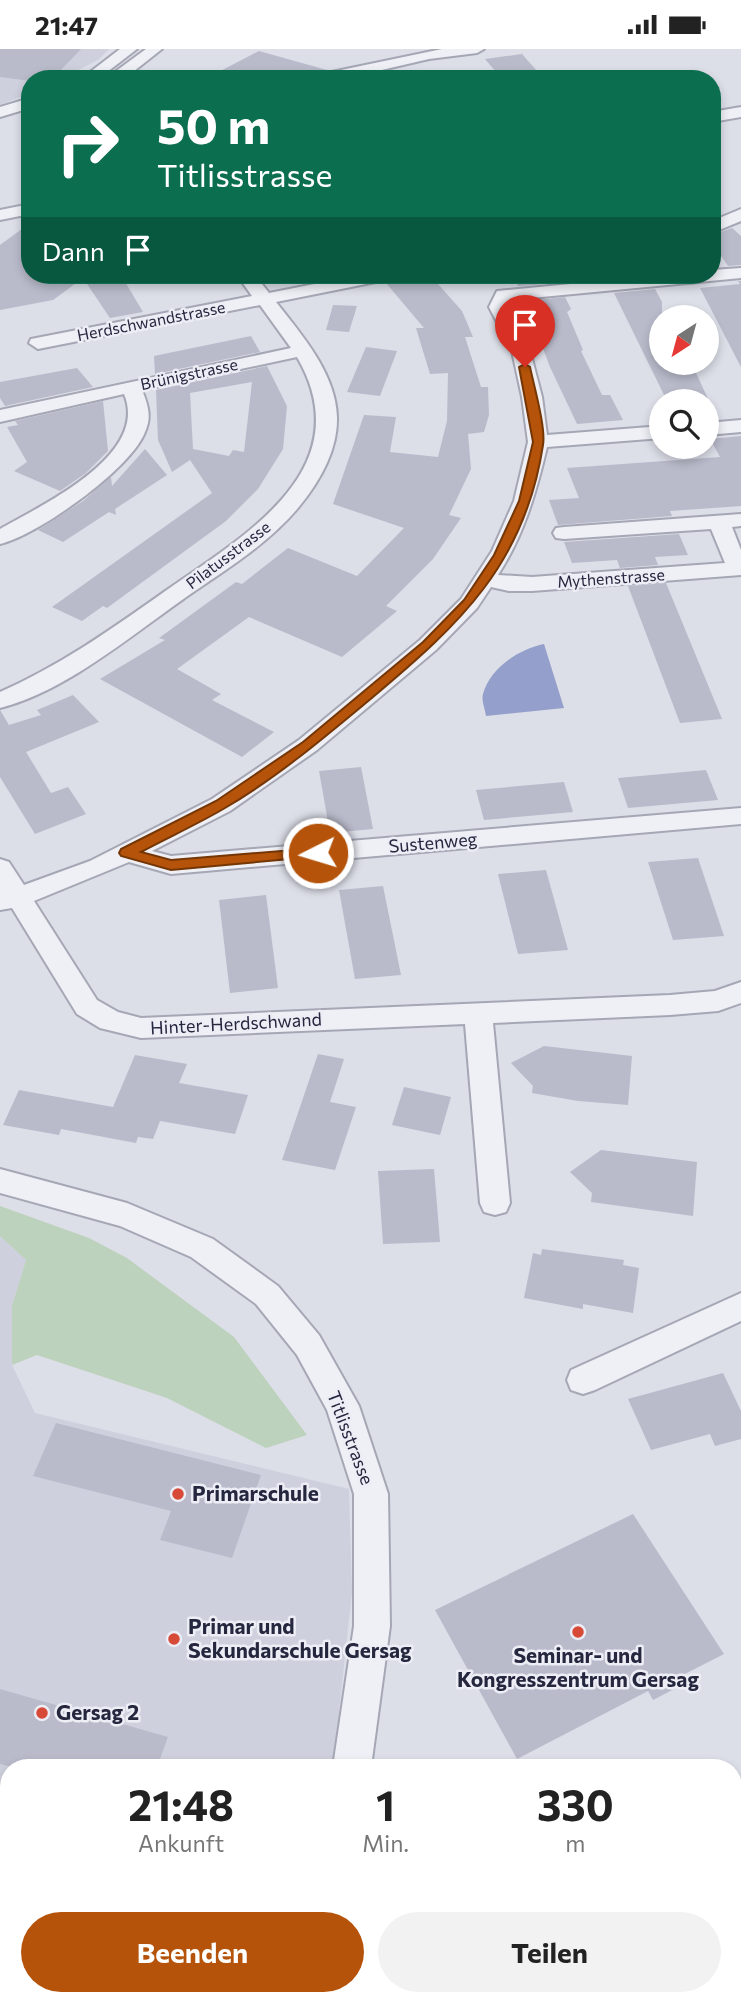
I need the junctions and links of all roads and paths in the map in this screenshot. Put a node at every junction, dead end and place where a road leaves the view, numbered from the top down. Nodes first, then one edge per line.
1 (130, 49) edge
2 (155, 49) edge
3 (477, 49) edge
4 (101, 70) edge
5 (126, 70) edge
6 (362, 70) edge
7 (741, 104) edge
8 (721, 106) edge
9 (21, 108) edge
10 (741, 112) edge
11 (0, 113) edge
12 (721, 115) edge
13 (21, 211) edge
14 (741, 214) edge
15 (0, 215) edge
16 (721, 224) edge
17 (741, 273) edge
18 (721, 275) edge
19 (252, 284) edge
20 (340, 284) edge
21 (608, 284) edge
22 (263, 299) junction
23 (38, 343) dead end
24 (301, 351) junction
25 (131, 387) junction
26 (0, 416) edge
27 (741, 426) edge
28 (719, 428) edge
29 (649, 433) edge
30 (538, 442) junction
31 (730, 521) edge
32 (564, 533) dead end
33 (0, 538) edge
34 (739, 568) edge
35 (486, 579) junction
36 (0, 701) edge
37 (741, 816) edge
38 (127, 853) junction
39 (0, 868) edge
40 (8, 899) edge
41 (741, 992) edge
42 (478, 1012) junction
43 (0, 1181) edge
44 (495, 1203) dead end
45 (741, 1306) edge
46 (583, 1380) dead end
47 (353, 1759) edge

1 - 4 street
2 - 5 street
3 - 6 street
7 - 8 street
9 - 11 street
10 - 12 street
13 - 15 street
14 - 16 street
17 - 18 street
19 - 22 street
20 - 22 street, Herdschwandstrasse
21 - 30 street
22 - 23 street, Herdschwandstrasse
22 - 24 street, Pilatusstrasse
24 - 25 street, Brünigstrasse
24 - 36 street, Pilatusstrasse
25 - 26 street
25 - 33 street, Brünigstrasse
27 - 28 street
29 - 30 street
30 - 35 street
31 - 32 street, Mythenstrasse
31 - 34 street, Mythenstrasse
34 - 35 street, Mythenstrasse
35 - 38 street
37 - 38 street, Sustenweg
38 - 40 street
39 - 40 street
40 - 42 street, Hinter-Herdschwand
41 - 42 street, Hinter-Herdschwand
42 - 44 street
43 - 47 street, Titlisstrasse
45 - 46 street

